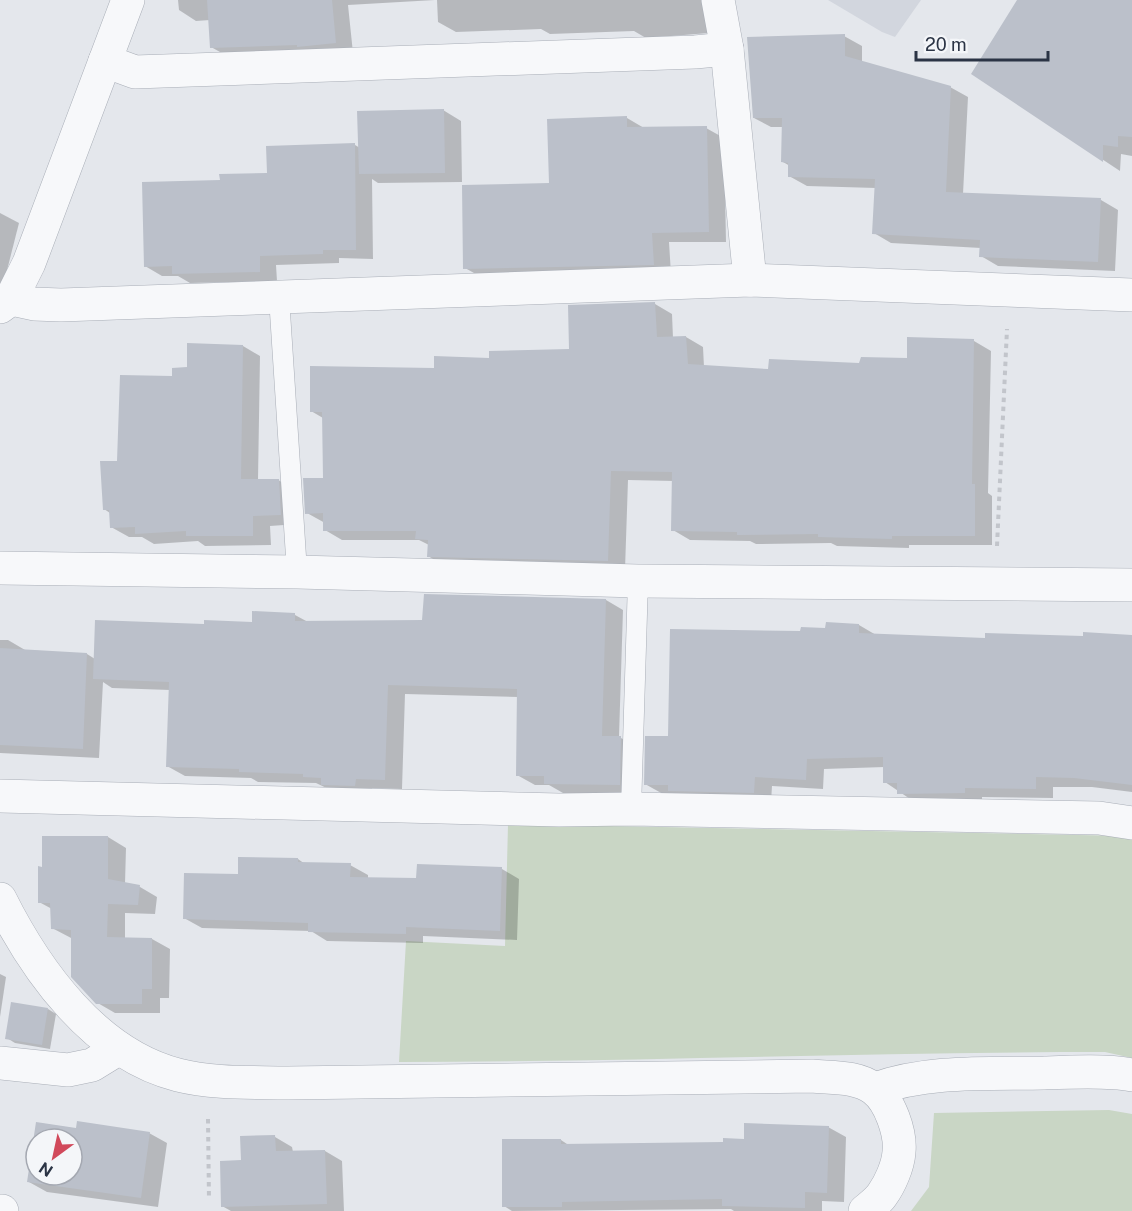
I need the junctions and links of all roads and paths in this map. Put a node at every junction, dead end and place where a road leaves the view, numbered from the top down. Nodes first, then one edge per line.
1 (128, 0) edge
2 (718, 0) edge
3 (726, 49) junction
4 (105, 61) junction
5 (750, 279) junction
6 (1132, 295) edge
7 (279, 297) junction
8 (5, 303) edge
9 (1007, 322) dead end
10 (997, 551) dead end
11 (0, 568) edge
12 (297, 572) junction
13 (639, 581) junction
14 (1132, 585) edge
15 (0, 796) edge
16 (631, 809) junction
17 (1132, 823) edge
18 (0, 899) edge
19 (118, 1048) junction
20 (0, 1063) edge
21 (1132, 1075) edge
22 (875, 1089) junction
23 (208, 1118) dead end
24 (209, 1200) dead end
25 (865, 1211) edge

1 - 4 street
2 - 3 street
3 - 4 street
3 - 5 street
4 - 8 street
5 - 6 street
5 - 7 street
7 - 8 street
7 - 12 lane
9 - 10 path
11 - 12 street
12 - 13 street
13 - 14 street
13 - 16 lane
15 - 16 street
16 - 17 street
18 - 19 street
19 - 20 street
19 - 22 street
21 - 22 street
22 - 25 street
23 - 24 path

